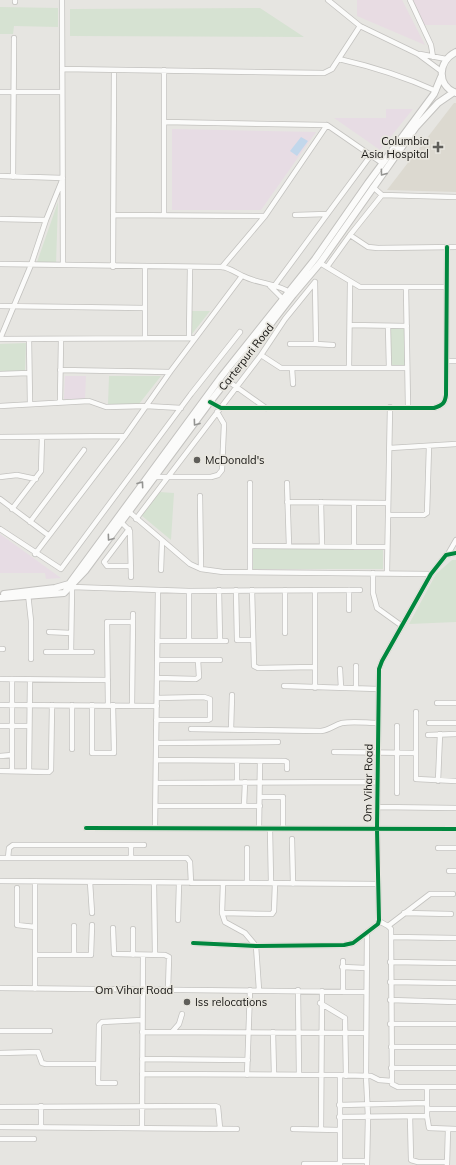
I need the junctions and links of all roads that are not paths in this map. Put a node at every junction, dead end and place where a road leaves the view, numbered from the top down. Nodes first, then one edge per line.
1 (62, 0) edge
2 (328, 0) edge
3 (410, 0) edge
4 (360, 26) junction
5 (14, 38) dead end
6 (456, 52) edge
7 (418, 54) junction
8 (433, 57) junction
9 (339, 59) junction
10 (446, 60) junction
11 (62, 69) junction
12 (114, 70) junction
13 (164, 70) junction
14 (441, 74) junction
15 (436, 91) junction
16 (0, 92) edge
17 (14, 92) junction
18 (62, 92) junction
19 (455, 93) edge
20 (164, 122) junction
21 (327, 125) junction
22 (370, 155) junction
23 (382, 163) junction
24 (0, 176) edge
25 (13, 177) junction
26 (63, 178) junction
27 (373, 187) junction
28 (382, 195) junction
29 (456, 197) edge
30 (327, 214) junction
31 (113, 215) junction
32 (164, 215) junction
33 (294, 215) dead end
34 (265, 216) junction
35 (0, 219) edge
36 (46, 220) junction
37 (350, 235) junction
38 (447, 247) junction
39 (456, 247) edge
40 (320, 263) junction
41 (0, 264) edge
42 (31, 265) junction
43 (63, 265) junction
44 (114, 267) junction
45 (190, 267) junction
46 (222, 267) junction
47 (327, 267) junction
48 (145, 268) junction
49 (242, 276) junction
50 (308, 276) junction
51 (315, 282) junction
52 (350, 283) junction
53 (273, 286) junction
54 (406, 287) junction
55 (447, 287) junction
56 (291, 293) junction
57 (285, 301) junction
58 (0, 306) edge
59 (14, 307) junction
60 (145, 308) junction
61 (350, 325) junction
62 (388, 326) junction
63 (407, 326) junction
64 (240, 332) dead end
65 (145, 338) junction
66 (189, 338) junction
67 (195, 338) junction
68 (0, 339) edge
69 (30, 339) junction
70 (61, 339) junction
71 (290, 344) dead end
72 (316, 344) junction
73 (334, 345) dead end
74 (261, 355) junction
75 (447, 361) junction
76 (456, 361) edge
77 (292, 368) junction
78 (349, 368) junction
79 (389, 368) junction
80 (407, 368) junction
81 (60, 370) junction
82 (170, 372) junction
83 (29, 373) junction
84 (0, 374) edge
85 (228, 381) junction
86 (293, 384) dead end
87 (237, 388) junction
88 (60, 402) junction
89 (210, 402) junction
90 (30, 404) junction
91 (0, 406) edge
92 (146, 406) junction
93 (390, 407) junction
94 (408, 407) junction
95 (181, 408) junction
96 (266, 408) junction
97 (219, 410) junction
98 (125, 436) junction
99 (0, 437) edge
100 (42, 437) junction
101 (456, 444) edge
102 (429, 446) junction
103 (390, 448) junction
104 (84, 450) dead end
105 (0, 477) edge
106 (154, 478) junction
107 (168, 478) junction
108 (36, 479) junction
109 (250, 483) dead end
110 (287, 483) dead end
111 (200, 496) dead end
112 (0, 499) edge
113 (287, 502) junction
114 (321, 502) junction
115 (354, 503) junction
116 (388, 503) junction
117 (12, 509) junction
118 (126, 510) junction
119 (388, 515) junction
120 (136, 519) junction
121 (119, 520) junction
122 (30, 522) junction
123 (0, 529) edge
124 (129, 529) junction
125 (48, 535) junction
126 (456, 540) edge
127 (162, 541) junction
128 (250, 546) junction
129 (289, 546) junction
130 (322, 546) junction
131 (354, 547) junction
132 (387, 547) junction
133 (456, 553) edge
134 (35, 554) junction
135 (448, 554) junction
136 (131, 566) junction
137 (161, 570) dead end
138 (201, 570) junction
139 (250, 572) junction
140 (373, 573) junction
141 (387, 573) junction
142 (431, 574) junction
143 (131, 577) dead end
144 (70, 586) junction
145 (158, 590) junction
146 (219, 590) junction
147 (236, 590) junction
148 (252, 590) junction
149 (285, 590) junction
150 (349, 590) junction
151 (360, 590) dead end
152 (189, 591) junction
153 (315, 591) junction
154 (27, 593) junction
155 (0, 594) edge
156 (0, 598) edge
157 (349, 610) dead end
158 (133, 614) dead end
159 (132, 622) junction
160 (402, 626) junction
161 (49, 632) dead end
162 (71, 633) junction
163 (285, 633) dead end
164 (252, 640) junction
165 (157, 641) junction
166 (189, 641) junction
167 (46, 652) dead end
168 (71, 652) junction
169 (92, 652) dead end
170 (31, 659) dead end
171 (157, 660) junction
172 (198, 660) junction
173 (220, 660) dead end
174 (356, 666) dead end
175 (315, 667) junction
176 (340, 669) dead end
177 (157, 678) junction
178 (0, 679) edge
179 (12, 679) junction
180 (30, 680) junction
181 (108, 680) junction
182 (284, 686) dead end
183 (315, 688) junction
184 (341, 688) junction
185 (356, 688) junction
186 (378, 689) junction
187 (232, 694) dead end
188 (157, 698) junction
189 (437, 703) dead end
190 (456, 703) edge
191 (0, 705) edge
192 (12, 705) junction
193 (29, 705) junction
194 (52, 705) junction
195 (72, 705) junction
196 (92, 705) junction
197 (111, 705) junction
198 (132, 706) junction
199 (156, 706) junction
200 (416, 712) dead end
201 (156, 720) junction
202 (429, 722) dead end
203 (378, 723) junction
204 (456, 723) edge
205 (0, 726) edge
206 (12, 726) junction
207 (29, 726) junction
208 (397, 726) dead end
209 (191, 729) dead end
210 (232, 730) junction
211 (440, 734) junction
212 (456, 734) edge
213 (428, 735) dead end
214 (156, 742) junction
215 (278, 742) dead end
216 (72, 749) dead end
217 (334, 752) dead end
218 (378, 752) junction
219 (397, 753) junction
220 (416, 753) junction
221 (12, 755) junction
222 (0, 756) edge
223 (156, 760) junction
224 (237, 761) junction
225 (260, 761) junction
226 (286, 769) dead end
227 (0, 771) edge
228 (12, 771) junction
229 (29, 772) junction
230 (438, 781) junction
231 (456, 781) edge
232 (237, 782) junction
233 (245, 782) junction
234 (260, 782) junction
235 (378, 782) junction
236 (156, 783) junction
237 (396, 793) dead end
238 (260, 797) junction
239 (156, 806) junction
240 (244, 806) junction
241 (260, 806) junction
242 (377, 807) junction
243 (456, 808) edge
244 (86, 828) dead end
245 (155, 828) junction
246 (259, 829) junction
247 (270, 829) junction
248 (283, 829) junction
249 (377, 829) junction
250 (456, 829) edge
251 (292, 839) dead end
252 (131, 845) junction
253 (144, 845) dead end
254 (248, 848) dead end
255 (438, 848) dead end
256 (456, 848) edge
257 (0, 858) edge
258 (8, 858) junction
259 (131, 858) junction
260 (449, 871) dead end
261 (456, 871) edge
262 (0, 881) edge
263 (35, 882) junction
264 (90, 882) junction
265 (154, 883) junction
266 (179, 883) junction
267 (191, 883) junction
268 (224, 883) junction
269 (247, 883) junction
270 (273, 883) junction
271 (292, 884) junction
272 (378, 884) junction
273 (17, 888) dead end
274 (453, 894) dead end
275 (92, 913) dead end
276 (222, 913) junction
277 (404, 913) junction
278 (451, 914) dead end
279 (178, 920) dead end
280 (379, 921) junction
281 (92, 925) dead end
282 (74, 926) dead end
283 (388, 926) junction
284 (35, 927) junction
285 (113, 928) dead end
286 (133, 929) dead end
287 (367, 933) junction
288 (391, 937) junction
289 (456, 938) edge
290 (193, 944) dead end
291 (256, 946) junction
292 (155, 954) junction
293 (35, 955) junction
294 (74, 955) junction
295 (133, 955) junction
296 (143, 955) junction
297 (343, 961) dead end
298 (390, 962) junction
299 (456, 963) edge
300 (342, 967) junction
301 (366, 968) junction
302 (390, 982) junction
303 (456, 983) edge
304 (0, 988) edge
305 (35, 989) junction
306 (142, 990) junction
307 (168, 990) junction
308 (250, 990) junction
309 (259, 990) junction
310 (298, 990) junction
311 (322, 991) junction
312 (343, 992) junction
313 (366, 992) junction
314 (390, 1000) junction
315 (456, 1002) edge
316 (320, 1003) junction
317 (182, 1014) dead end
318 (142, 1020) junction
319 (390, 1024) junction
320 (456, 1024) edge
321 (0, 1031) edge
322 (50, 1031) dead end
323 (142, 1032) junction
324 (172, 1032) junction
325 (248, 1032) junction
326 (273, 1032) junction
327 (299, 1032) junction
328 (321, 1032) junction
329 (346, 1033) junction
330 (366, 1033) junction
331 (391, 1047) junction
332 (456, 1047) edge
333 (0, 1053) edge
334 (142, 1059) junction
335 (248, 1060) junction
336 (98, 1064) junction
337 (391, 1068) junction
338 (456, 1068) edge
339 (142, 1074) junction
340 (247, 1075) junction
341 (274, 1075) junction
342 (299, 1075) junction
343 (340, 1075) junction
344 (322, 1076) junction
345 (346, 1076) junction
346 (366, 1076) junction
347 (392, 1081) junction
348 (114, 1083) dead end
349 (427, 1087) junction
350 (456, 1087) edge
351 (427, 1103) junction
352 (368, 1104) junction
353 (339, 1105) junction
354 (41, 1106) junction
355 (0, 1107) edge
356 (142, 1107) junction
357 (426, 1109) junction
358 (456, 1109) edge
359 (410, 1116) junction
360 (427, 1116) junction
361 (339, 1117) junction
362 (368, 1117) junction
363 (0, 1127) edge
364 (40, 1127) junction
365 (142, 1128) junction
366 (220, 1128) junction
367 (237, 1129) dead end
368 (293, 1129) dead end
369 (448, 1129) junction
370 (456, 1129) edge
371 (321, 1130) junction
372 (340, 1130) junction
373 (0, 1139) edge
374 (34, 1139) dead end
375 (367, 1163) edge
376 (447, 1163) edge
377 (304, 1164) edge
378 (340, 1164) edge

1 - 11 street
2 - 4 street
3 - 8 street
4 - 7 street
4 - 9 street
5 - 17 street
6 - 10 main road
7 - 8 street
7 - 14 street
8 - 10 street
9 - 13 street
9 - 15 street
10 - 14 main road, Carterpuri Road
11 - 12 street
11 - 18 street
12 - 13 street
12 - 31 street
13 - 20 street
14 - 15 main road, Carterpuri Road
14 - 19 main road
15 - 23 main road, Carterpuri Road
16 - 17 street
17 - 18 street
17 - 25 street
18 - 26 street
19 -> 27 main road, Carterpuri Road
20 - 21 street
20 - 32 street
21 - 22 street
21 - 34 street
22 - 23 street
22 - 30 street
23 - 56 main road, Carterpuri Road
24 - 25 street
25 - 26 street
26 - 36 street
26 - 43 street
27 - 28 street
27 - 40 main road, Carterpuri Road
28 - 29 street
28 - 37 street
30 - 33 street
30 - 53 street
31 - 32 street
31 - 44 street
32 - 34 street
34 - 46 street
35 - 36 street
36 - 42 street
37 - 38 street
37 - 47 street
38 - 39 street
38 - 55 street
40 - 47 street
40 - 50 main road, Carterpuri Road
41 - 42 street
42 - 43 street
42 - 59 street
43 - 44 street
44 - 48 street
45 - 46 street
45 - 48 street
45 - 66 street
46 - 49 street
47 - 52 street
48 - 60 street
49 - 53 street
49 - 67 street
50 - 51 street
50 - 56 main road, Carterpuri Road
51 - 72 street
51 - 74 street
52 - 54 street
52 - 61 street
53 - 56 street
53 - 57 street
54 - 55 street
54 - 63 street
55 - 75 street
56 - 57 main road, Carterpuri Road
57 - 85 main road, Carterpuri Road
118 -> 57 main road, Carterpuri Road
58 - 59 street
59 - 60 street
59 - 68 street
60 - 65 street
61 - 62 street
61 - 78 street
62 - 63 street
62 - 79 street
63 - 80 street
64 - 95 street
65 - 66 street
65 - 70 street
66 - 67 street
67 - 82 street
68 - 69 street
69 - 70 street
69 - 83 street
70 - 81 street
71 - 72 street
72 - 73 street
74 - 77 street
74 - 87 street
75 - 76 street
75 - 94 street
77 - 78 street
77 - 86 street
78 - 79 street
79 - 80 street
80 - 94 street
81 - 82 street
81 - 88 street
82 - 92 street
83 - 84 street
83 - 90 street
85 - 87 street
85 - 89 main road, Carterpuri Road
87 - 96 street
87 - 97 street
88 - 90 street
88 - 92 street
89 - 97 street
89 -> 106 main road, Carterpuri Road
90 - 91 street
92 - 95 street
92 - 98 street
93 - 94 street
93 - 96 street
93 - 103 street
95 - 134 street
96 - 97 street
97 - 107 street
97 - 107 street
98 - 100 street
98 - 125 street
99 - 100 street
100 - 108 street
101 - 102 street
102 - 103 street
102 - 119 street
103 - 116 street
104 - 122 street
105 - 108 street
106 - 107 street
106 - 118 main road, Carterpuri Road
107 - 120 street
108 - 117 street
109 - 128 street
110 - 113 street
111 - 138 street
112 - 117 street
113 - 114 street
113 - 129 street
114 - 115 street
114 - 130 street
115 - 116 street
115 - 131 street
116 - 119 street
117 - 122 street
118 - 120 street
118 - 121 main road, Carterpuri Road
119 - 132 street
120 - 127 street
121 - 124 street
121 - 144 main road, Carterpuri Road
122 - 125 street
123 - 134 street
124 - 136 street
124 - 136 street
125 - 134 street
126 - 135 street, Om Vihar Road
127 - 137 street
127 - 138 street
128 - 129 street
128 - 139 street
129 - 130 street
130 - 131 street
131 - 132 street
132 - 141 street
133 - 135 street
135 - 142 street, Om Vihar Road
136 - 143 street
138 - 139 street
139 - 140 street
140 - 141 street
140 - 160 street
141 - 142 street
142 - 160 street, Om Vihar Road
144 - 145 street
144 - 154 main road
144 - 162 street
145 - 152 street
145 - 165 street
146 - 147 street
146 - 152 street
146 - 166 street
147 - 148 street
147 - 164 street
148 - 149 street
148 - 164 street
149 - 153 street
149 - 163 street
150 - 151 street
150 - 153 street
150 - 157 street
152 - 166 street
153 - 175 street
154 - 155 main road
154 - 156 main road
154 - 170 street
158 - 159 street
159 - 181 street
159 - 198 street
160 - 186 street, Om Vihar Road
161 - 162 street
162 - 168 street
164 - 175 street
165 - 166 street
165 - 171 street
167 - 168 street
168 - 169 street
171 - 172 street
171 - 177 street
172 - 173 street
172 - 177 street
174 - 185 street
175 - 183 street
176 - 184 street
177 - 188 street
178 - 179 street
179 - 180 street
179 - 192 street
180 - 181 street
180 - 193 street
181 - 197 street
182 - 183 street
183 - 184 street
184 - 185 street
185 - 186 street
186 - 203 street, Om Vihar Road
187 - 210 street
188 - 199 street
188 - 201 street
189 - 190 street
191 - 192 street
192 - 193 street
192 - 206 street
193 - 194 street
193 - 207 street
194 - 195 street
194 - 229 street
195 - 196 street
195 - 216 street
196 - 197 street
196 - 197 street
197 - 198 street
198 - 199 street
199 - 201 street
200 - 220 street
201 - 214 street
202 - 204 street
203 - 210 street
203 - 218 street, Om Vihar Road
205 - 206 street
206 - 207 street
206 - 221 street
207 - 229 street
208 - 219 street
209 - 210 street
211 - 212 street
211 - 213 street
211 - 230 street
214 - 215 street
214 - 223 street
217 - 218 street
218 - 219 street
218 - 235 street, Om Vihar Road
219 - 220 street
219 - 237 street
220 - 230 street
221 - 222 street
221 - 228 street
223 - 224 street
223 - 236 street
224 - 225 street
224 - 232 street
225 - 226 street
225 - 234 street
227 - 228 street
228 - 229 street
230 - 231 street
232 - 233 street
232 - 236 street
233 - 234 street
233 - 240 street
234 - 235 street
234 - 238 street
235 - 242 street, Om Vihar Road
236 - 239 street
238 - 241 street
238 - 248 street
239 - 240 street
239 - 245 street
240 - 241 street
241 - 246 street
242 - 243 street
242 - 249 street, Om Vihar Road
244 - 245 street
245 - 246 street
246 - 247 street
247 - 248 street
247 - 270 street
248 - 249 street
249 - 250 street
249 - 272 street, Om Vihar Road
251 - 271 street
252 - 253 street
252 - 258 street
252 - 259 street
254 - 269 street
255 - 256 street
257 - 258 street
258 - 259 street
259 - 267 street
260 - 261 street
262 - 263 street
263 - 264 street
263 - 284 street
264 - 265 street
264 - 275 street
265 - 266 street
265 - 292 street
266 - 267 street
266 - 279 street
267 - 268 street
268 - 269 street
268 - 276 street
269 - 270 street
270 - 271 street
270 - 276 street
271 - 272 street
272 - 280 street, Om Vihar Road
273 - 284 street
274 - 277 street
276 - 291 street
277 - 278 street
277 - 283 street
280 - 283 street
280 - 287 street
281 - 294 street
282 - 294 street
283 - 288 street
284 - 293 street
285 - 295 street
286 - 295 street
287 - 291 street
287 - 301 street
288 - 289 street
288 - 298 street
290 - 291 street
291 - 309 street
292 - 296 street
292 - 307 street
293 - 294 street
293 - 305 street
295 - 296 street
296 - 306 street
297 - 300 street
298 - 299 street
298 - 302 street
300 - 301 street
300 - 312 street
301 - 313 street
302 - 303 street
302 - 314 street
304 - 305 street, Om Vihar Road
305 - 306 street, Om Vihar Road
306 - 307 street, Om Vihar Road
306 - 318 street
307 - 308 street, Om Vihar Road
308 - 309 street, Om Vihar Road
308 - 325 street
309 - 310 street, Om Vihar Road
310 - 311 street, Om Vihar Road
310 - 327 street
311 - 312 street, Om Vihar Road
311 - 316 street
312 - 313 street, Om Vihar Road
313 - 330 street
314 - 315 street
314 - 319 street
316 - 328 street
316 - 329 street
317 - 324 street
318 - 323 street
318 - 336 street
319 - 320 street
319 - 331 street
321 - 322 street
323 - 324 street
323 - 334 street
324 - 325 street
325 - 326 street
325 - 335 street
326 - 327 street
326 - 341 street
327 - 328 street
327 - 342 street
328 - 329 street
328 - 344 street
329 - 330 street
329 - 345 street
330 - 346 street
331 - 332 street
331 - 337 street
333 - 336 street
334 - 335 street
334 - 339 street
335 - 340 street
336 - 348 street
337 - 338 street
337 - 347 street
339 - 340 street
339 - 356 street
340 - 341 street
341 - 342 street
342 - 344 street
343 - 344 street
343 - 345 street
343 - 353 street
344 - 371 street
345 - 346 street
346 - 347 street
346 - 352 street
347 - 349 street
349 - 350 street
349 - 351 street
351 - 352 street
351 - 357 street
352 - 353 street
352 - 362 street
353 - 361 street
354 - 355 street
354 - 356 street
354 - 364 street
356 - 365 street
356 - 366 street
357 - 358 street
357 - 360 street
359 - 360 street
359 - 362 street
359 - 376 street
360 - 369 street
361 - 362 street
361 - 372 street
362 - 375 street
363 - 364 street
364 - 365 street
365 - 366 street
366 - 367 street
368 - 371 street
369 - 370 street
369 - 376 street
371 - 372 street
372 - 378 street
373 - 374 street
375 - 378 street
377 - 378 street

